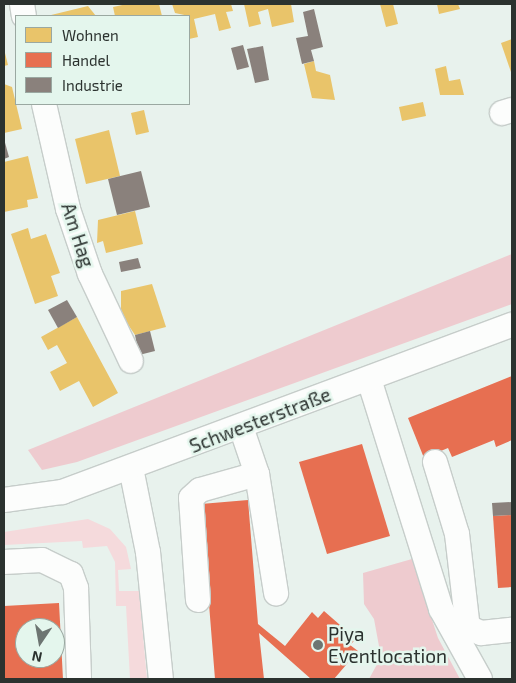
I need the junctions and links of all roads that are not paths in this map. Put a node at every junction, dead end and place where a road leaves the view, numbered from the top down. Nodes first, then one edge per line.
1 (44, 105) edge
2 (512, 325) edge
3 (131, 361) dead end
4 (369, 379) junction
5 (241, 427) junction
6 (435, 462) dead end
7 (131, 468) junction
8 (257, 474) junction
9 (4, 500) edge
10 (4, 562) edge
11 (276, 593) dead end
12 (198, 600) dead end
13 (441, 609) junction
14 (468, 629) junction
15 (512, 630) edge
16 (79, 679) edge
17 (161, 679) edge
18 (480, 679) edge

1 - 3 street, Am Hag
2 - 4 street, Schwesterstraße
4 - 5 street, Schwesterstraße
4 - 13 street
5 - 7 street, Schwesterstraße
5 - 8 street
6 - 14 street
7 - 9 street, Schwesterstraße
7 - 17 street
8 - 11 street
8 - 12 street
10 - 16 street
13 - 14 street
13 - 18 street
14 - 15 street

